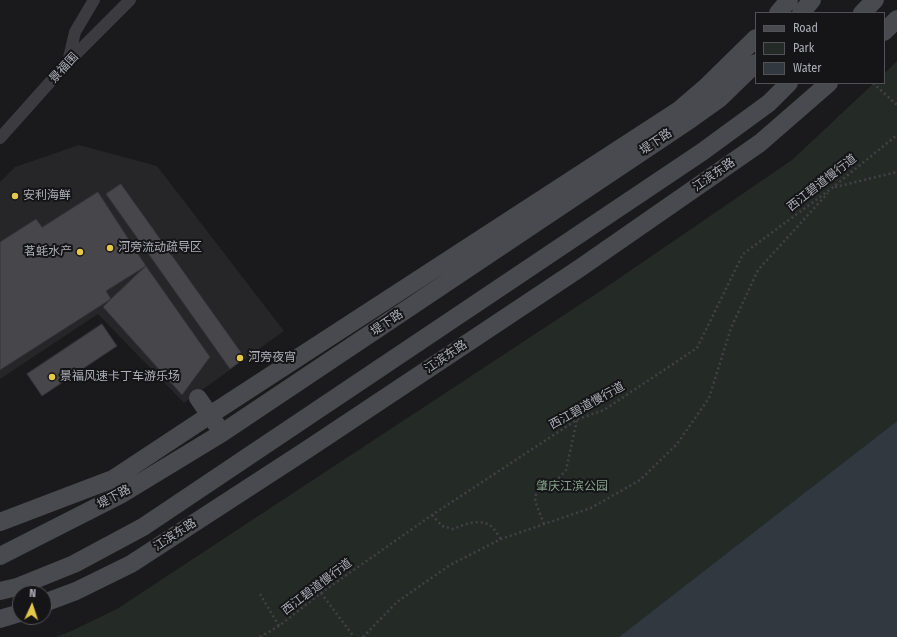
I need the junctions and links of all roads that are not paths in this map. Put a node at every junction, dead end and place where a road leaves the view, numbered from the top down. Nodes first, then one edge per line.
1 (94, 0) edge
2 (130, 0) edge
3 (789, 0) edge
4 (812, 0) edge
5 (875, 0) edge
6 (779, 12) edge
7 (802, 12) edge
8 (863, 12) edge
9 (897, 19) edge
10 (885, 31) edge
11 (755, 39) edge
12 (68, 62) junction
13 (755, 63) edge
14 (788, 84) edge
15 (828, 84) edge
16 (0, 138) edge
17 (198, 398) dead end
18 (210, 415) junction
19 (222, 433) junction
20 (0, 522) edge
21 (0, 556) edge
22 (0, 591) edge
23 (52, 600) edge
24 (12, 615) edge
25 (0, 619) edge

1 - 12 street
2 - 12 street, 景福围
3 - 6 main road
4 - 7 main road
5 - 8 main road
9 - 10 main road
11 - 18 main road, 堤下路
12 - 16 street, 景福围
13 - 19 main road, 堤下路
14 - 22 main road, 江滨东路
15 - 23 main road, 江滨东路
17 - 18 main road
18 - 19 main road
18 - 20 main road, 堤下路
19 - 21 main road, 堤下路
24 - 25 main road

